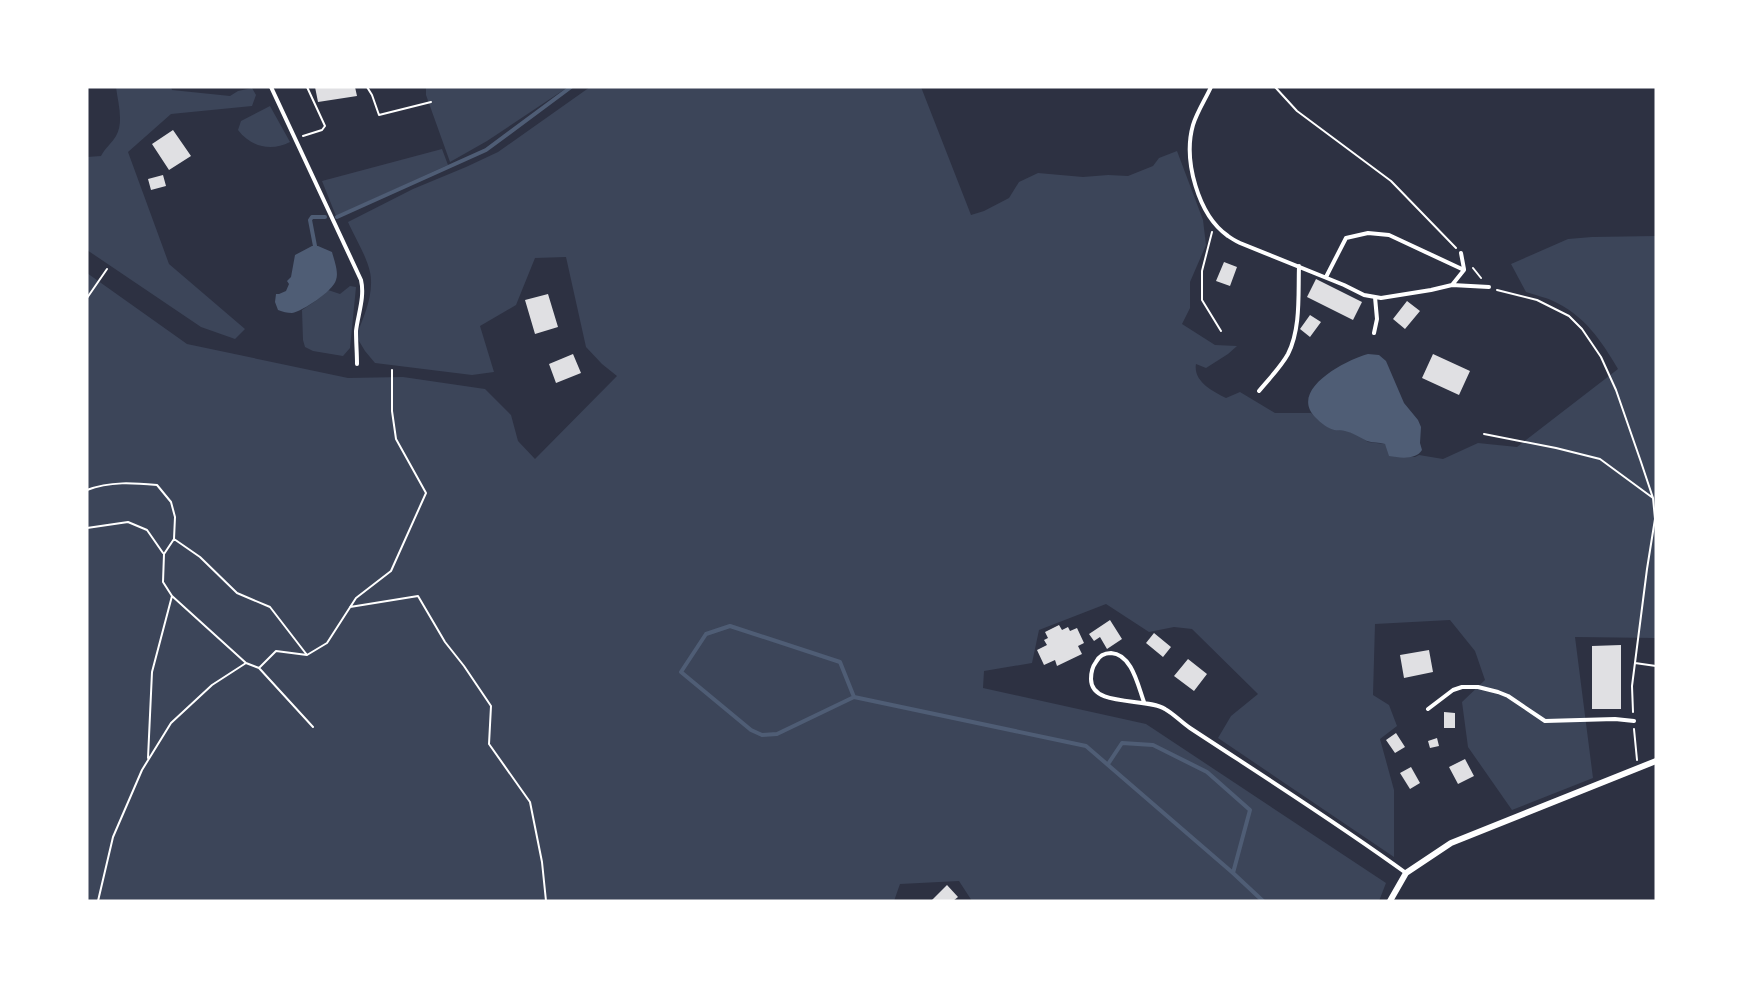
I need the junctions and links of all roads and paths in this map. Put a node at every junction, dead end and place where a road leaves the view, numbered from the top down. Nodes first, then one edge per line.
1 (271, 87) edge
2 (307, 87) edge
3 (367, 87) edge
4 (1210, 87) edge
5 (1275, 87) edge
6 (431, 102) dead end
7 (295, 138) junction
8 (1214, 223) junction
9 (1461, 253) junction
10 (1299, 266) junction
11 (107, 269) dead end
12 (1464, 270) junction
13 (1326, 277) junction
14 (1452, 285) junction
15 (1489, 287) junction
16 (1375, 297) junction
17 (87, 298) edge
18 (1221, 331) dead end
19 (1374, 333) dead end
20 (357, 364) dead end
21 (392, 370) dead end
22 (1259, 392) dead end
23 (1484, 434) dead end
24 (87, 490) edge
25 (1653, 498) junction
26 (87, 528) edge
27 (174, 539) junction
28 (164, 554) junction
29 (172, 596) junction
30 (350, 607) junction
31 (307, 655) junction
32 (246, 663) junction
33 (1635, 663) junction
34 (1656, 666) edge
35 (259, 668) junction
36 (1144, 702) junction
37 (1428, 709) dead end
38 (1634, 721) junction
39 (313, 728) dead end
40 (147, 761) junction
41 (1656, 761) edge
42 (1638, 769) junction
43 (1406, 873) junction
44 (98, 901) edge
45 (546, 901) edge
46 (1390, 901) edge

1 - 7 lane
2 - 7 path
3 - 6 path
4 - 8 lane
5 - 9 path
7 - 20 lane
8 - 10 lane
8 - 18 path
9 - 12 lane
9 - 15 path
10 - 13 lane
10 - 22 lane
11 - 17 path
12 - 13 lane
12 - 14 lane
13 - 16 lane
14 - 15 lane
14 - 16 lane
15 - 25 path
16 - 19 lane
21 - 30 path
23 - 25 path
24 - 27 path
25 - 33 path
26 - 28 path
27 - 28 path
27 - 31 path
28 - 29 path
29 - 32 path
29 - 40 path
30 - 31 path
30 - 45 path
31 - 35 path
32 - 35 path
32 - 40 path
33 - 34 path
33 - 38 path
35 - 39 path
36 - 36 lane
36 - 43 lane
37 - 38 lane
38 - 42 path
40 - 44 path
41 - 42 street
42 - 43 street
43 - 46 street

